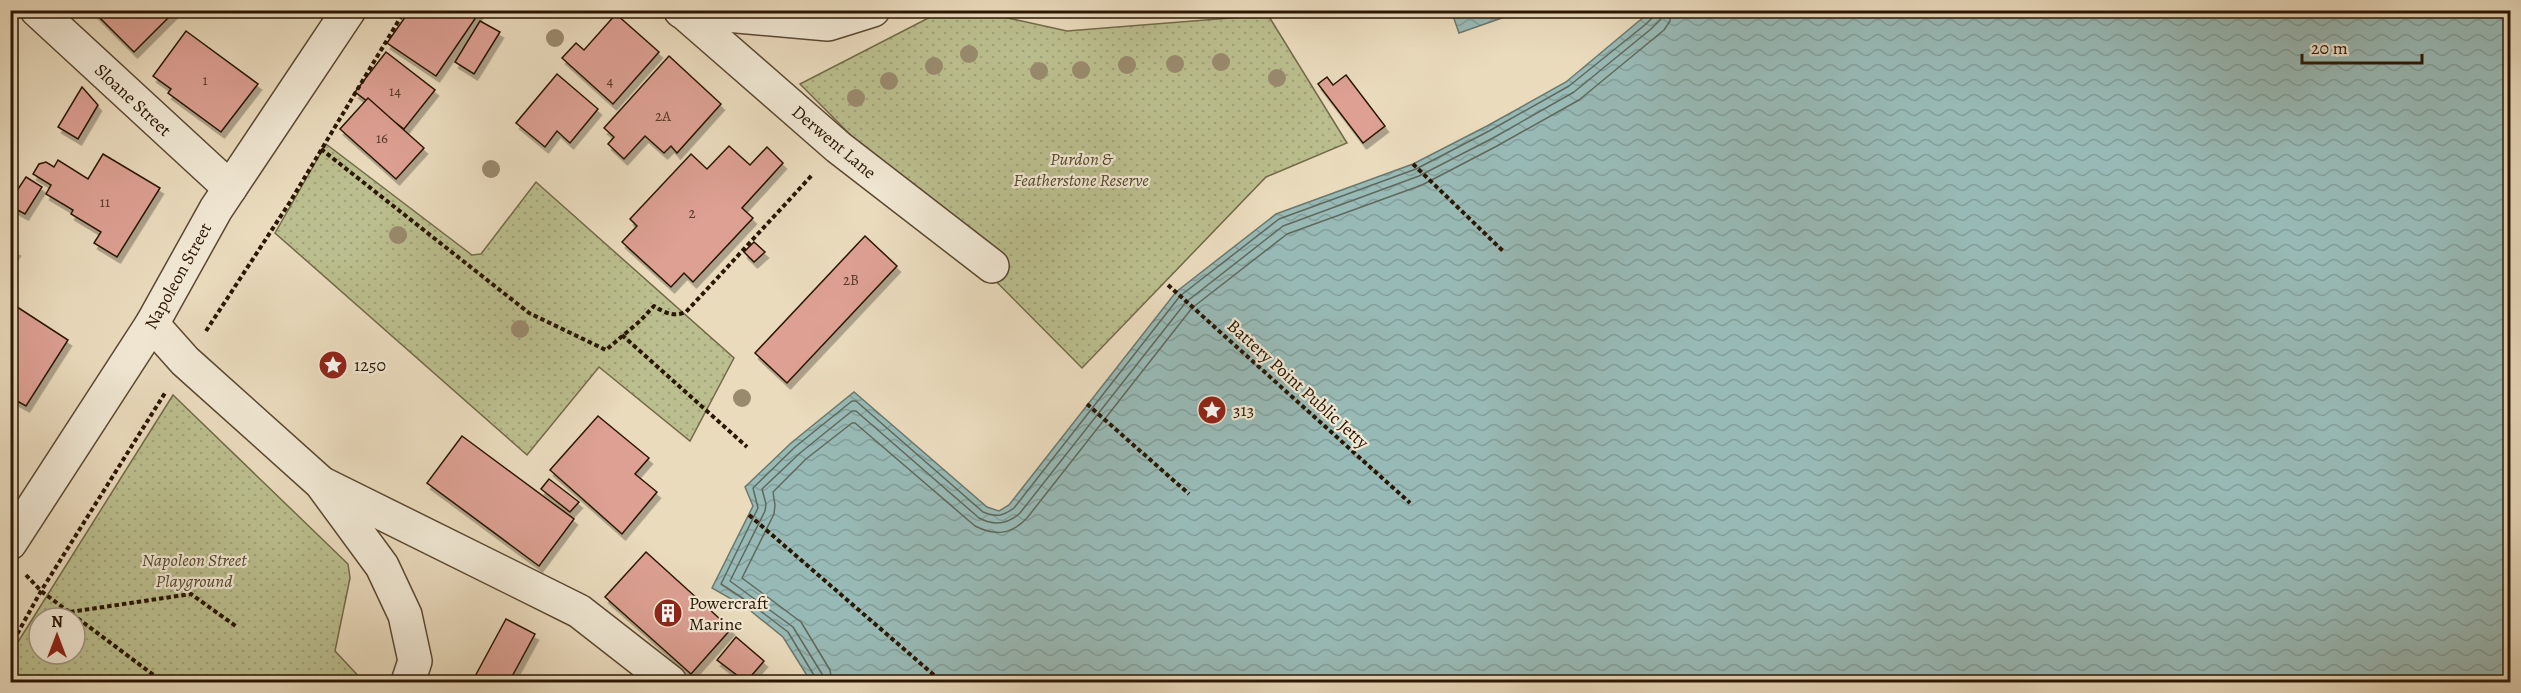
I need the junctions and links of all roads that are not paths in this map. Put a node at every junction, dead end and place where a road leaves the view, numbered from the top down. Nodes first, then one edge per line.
1 (37, 10) edge
2 (349, 10) edge
3 (873, 10) edge
4 (681, 11) edge
5 (230, 188) junction
6 (992, 266) dead end
7 (152, 324) junction
8 (321, 483) junction
9 (14, 555) edge
10 (408, 682) edge
11 (670, 682) edge

1 - 5 street, Sloane Street
2 - 5 street, Napoleon Street
3 - 4 street
4 - 6 street, Derwent Lane
5 - 7 street, Napoleon Street
7 - 8 street
7 - 9 street, Napoleon Street
8 - 10 street
8 - 11 street

